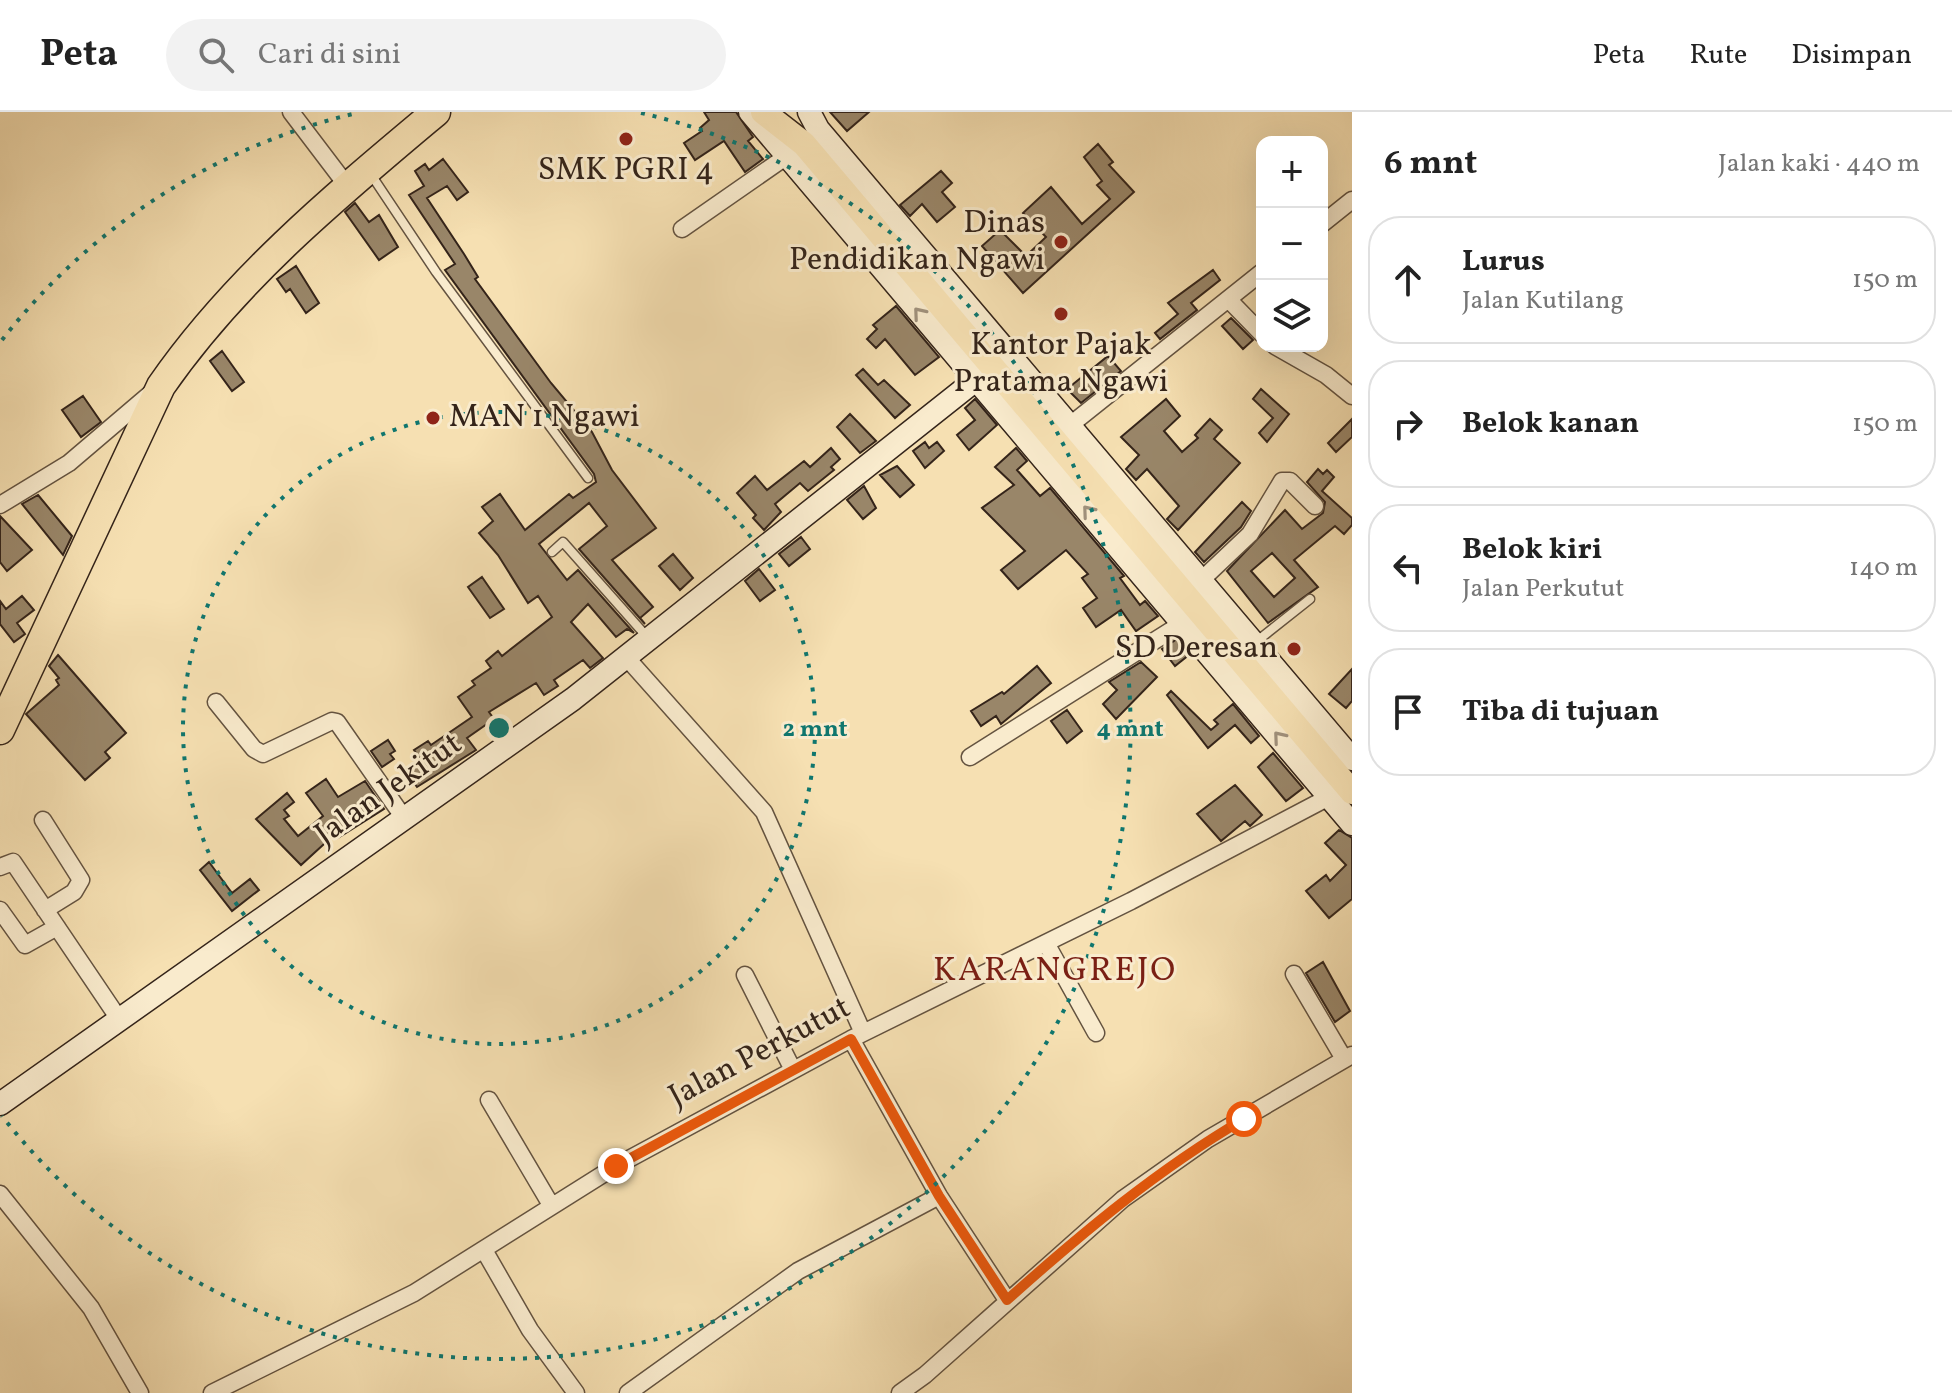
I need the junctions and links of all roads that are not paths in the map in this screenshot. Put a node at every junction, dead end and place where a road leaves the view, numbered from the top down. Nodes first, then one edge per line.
1 (291, 112) edge
2 (436, 112) edge
3 (750, 112) edge
4 (763, 112) edge
5 (792, 112) edge
6 (809, 112) edge
7 (796, 150) junction
8 (358, 178) junction
9 (1352, 200) edge
10 (1328, 219) edge
11 (682, 229) dead end
12 (1256, 277) edge
13 (1228, 299) junction
14 (1256, 328) edge
15 (1286, 352) edge
16 (984, 374) junction
17 (161, 386) junction
18 (1352, 396) edge
19 (1062, 432) junction
20 (588, 478) dead end
21 (0, 505) edge
22 (1315, 506) dead end
23 (552, 552) dead end
24 (1310, 599) dead end
25 (1193, 602) junction
26 (649, 639) junction
27 (1255, 644) junction
28 (626, 657) junction
29 (216, 702) dead end
30 (0, 730) edge
31 (970, 757) dead end
32 (1344, 770) edge
33 (404, 818) junction
34 (43, 820) dead end
35 (1352, 824) edge
36 (0, 867) edge
37 (0, 910) edge
38 (45, 910) junction
39 (57, 927) junction
40 (1046, 943) junction
41 (1294, 974) dead end
42 (745, 975) dead end
43 (119, 1019) junction
44 (1096, 1033) dead end
45 (857, 1036) junction
46 (1348, 1057) edge
47 (793, 1070) junction
48 (489, 1100) dead end
49 (0, 1104) edge
50 (0, 1194) edge
51 (939, 1196) junction
52 (551, 1205) junction
53 (484, 1250) junction
54 (1007, 1300) junction
55 (572, 1392) edge
56 (140, 1393) edge
57 (212, 1393) edge
58 (628, 1393) edge
59 (900, 1393) edge

1 - 8 street
2 - 8 highway
3 - 7 street
4 - 7 main road
5 - 7 main road
6 - 19 street
7 - 11 street
7 - 16 main road
8 - 17 highway
8 - 20 lane
9 - 10 street
12 - 13 street
13 - 14 street
13 - 19 street
15 - 18 street
16 - 19 main road
25 -> 16 street
16 - 26 street, Jalan Jekitut
17 - 21 street
17 - 30 highway
19 - 25 main road
22 - 25 street
23 - 26 lane
24 - 27 lane
25 - 27 street
25 - 31 street
25 - 32 main road
26 - 28 street, Jalan Jekitut
27 - 32 street
28 - 33 street, Jalan Jekitut
28 - 45 street
29 - 33 street
32 - 35 street
32 - 40 street, Jalan Perkutut
33 - 43 street, Jalan Jekitut
34 - 38 street
36 - 38 street
37 - 39 street
38 - 39 street
39 - 43 street
40 - 44 street
40 - 45 street, Jalan Perkutut
41 - 46 street
42 - 47 street
43 - 49 street, Jalan Jekitut
45 - 47 street, Jalan Perkutut
45 - 51 street
46 - 54 street
47 - 52 street, Jalan Perkutut
48 - 52 street
50 - 56 street
51 - 54 street
51 - 58 street
52 - 53 street, Jalan Perkutut
53 - 55 street
53 - 57 street, Jalan Perkutut
54 - 59 street

